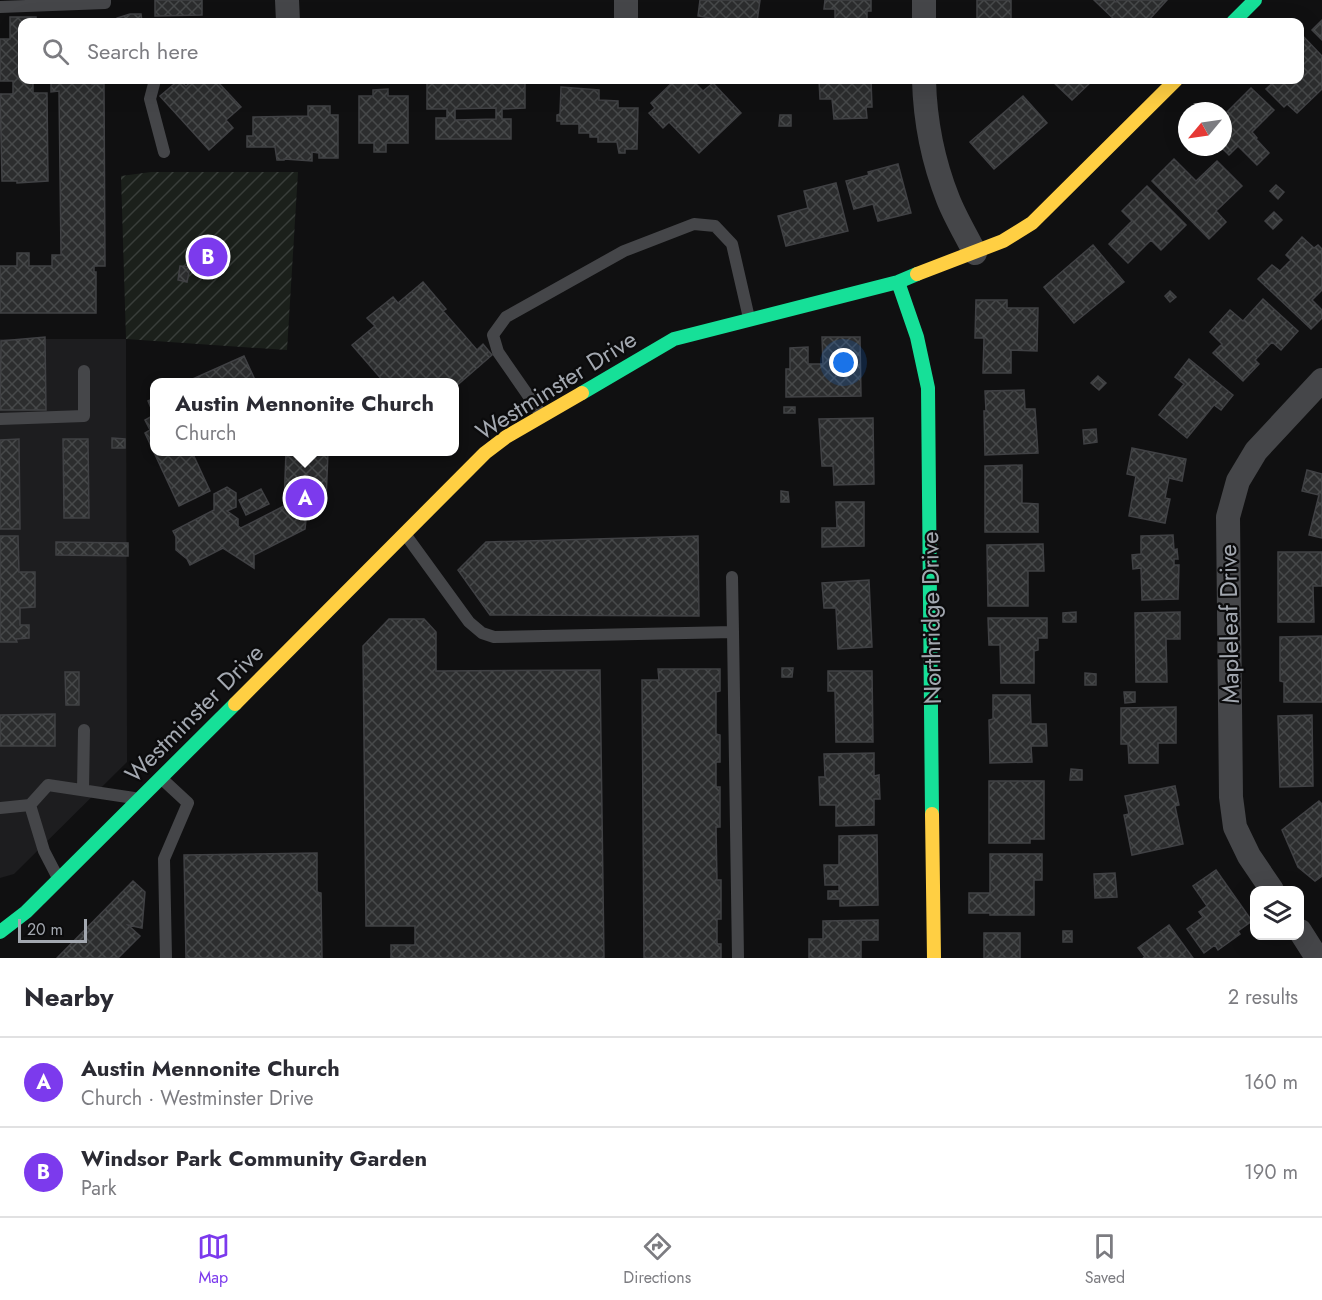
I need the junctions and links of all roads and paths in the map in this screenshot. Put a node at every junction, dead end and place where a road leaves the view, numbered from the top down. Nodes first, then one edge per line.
1 (105, 0) edge
2 (287, 0) edge
3 (626, 0) edge
4 (924, 0) edge
5 (1255, 0) edge
6 (0, 7) edge
7 (288, 18) edge
8 (626, 18) edge
9 (924, 18) edge
10 (1237, 18) edge
11 (154, 84) edge
12 (924, 84) edge
13 (1172, 84) edge
14 (164, 152) dead end
15 (975, 253) junction
16 (898, 282) junction
17 (750, 319) junction
18 (84, 371) dead end
19 (1322, 380) edge
20 (541, 415) junction
21 (0, 419) edge
22 (405, 534) junction
23 (732, 577) dead end
24 (733, 632) junction
25 (84, 730) dead end
26 (161, 778) junction
27 (83, 790) junction
28 (140, 799) junction
29 (30, 805) junction
30 (0, 808) edge
31 (59, 879) junction
32 (1269, 886) edge
33 (9, 908) dead end
34 (26, 912) junction
35 (1304, 938) edge
36 (3, 939) edge
37 (1314, 952) edge
38 (166, 958) edge
39 (738, 958) edge
40 (934, 958) edge

1 - 6 lane
2 - 7 street
3 - 8 street
4 - 9 street
5 - 10 street
11 - 14 lane
12 - 15 street
13 - 15 street, Westminster Drive
15 - 16 street, Westminster Drive
16 - 17 street, Westminster Drive
16 - 40 street, Northridge Drive
17 - 20 street, Westminster Drive
17 - 20 lane
18 - 21 lane
19 - 32 street, Mapleleaf Drive
20 - 22 street, Westminster Drive
22 - 24 lane
22 - 26 street, Westminster Drive
23 - 24 lane
24 - 39 lane
25 - 27 lane
26 - 28 street, Westminster Drive
26 - 38 lane
27 - 28 lane
27 - 29 lane
28 - 31 street, Westminster Drive
29 - 30 lane
29 - 31 lane
31 - 34 street, Westminster Drive
33 - 34 street
34 - 36 street, Westminster Drive
35 - 37 street

